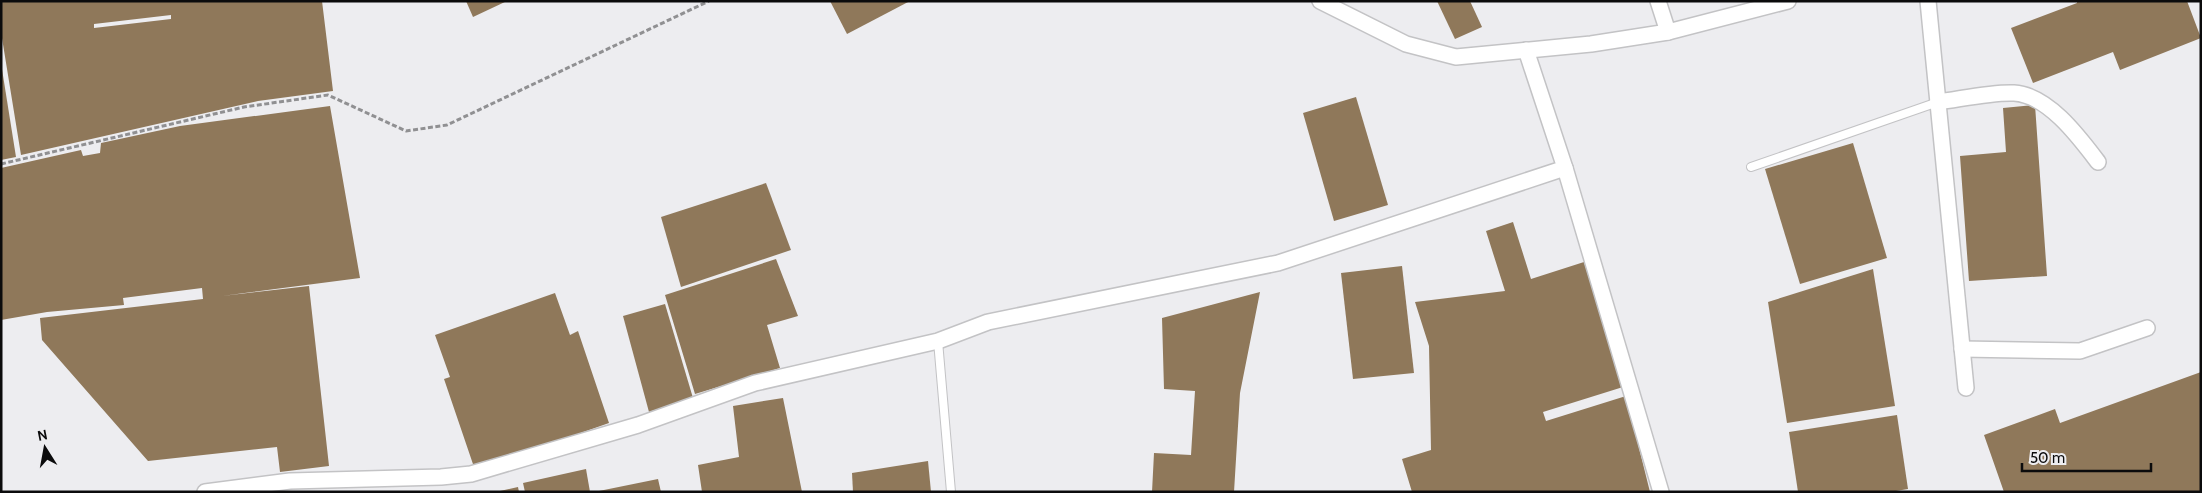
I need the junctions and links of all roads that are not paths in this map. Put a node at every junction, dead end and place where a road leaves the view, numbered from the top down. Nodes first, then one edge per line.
1 (1320, 1) edge
2 (1658, 1) edge
3 (1788, 1) edge
4 (1928, 1) edge
5 (1668, 32) junction
6 (1526, 50) junction
7 (1938, 102) junction
8 (2098, 162) dead end
9 (1751, 167) dead end
10 (1565, 168) junction
11 (2147, 328) dead end
12 (938, 341) junction
13 (1962, 349) junction
14 (1966, 388) dead end
15 (205, 492) edge
16 (951, 492) edge
17 (1661, 492) edge

1 - 6 street
2 - 5 street
3 - 5 street
4 - 7 street
5 - 6 street
6 - 10 street
7 - 8 street
7 - 9 lane
7 - 13 street
10 - 12 street
10 - 17 street
11 - 13 street
12 - 15 street
12 - 16 lane
13 - 14 street

